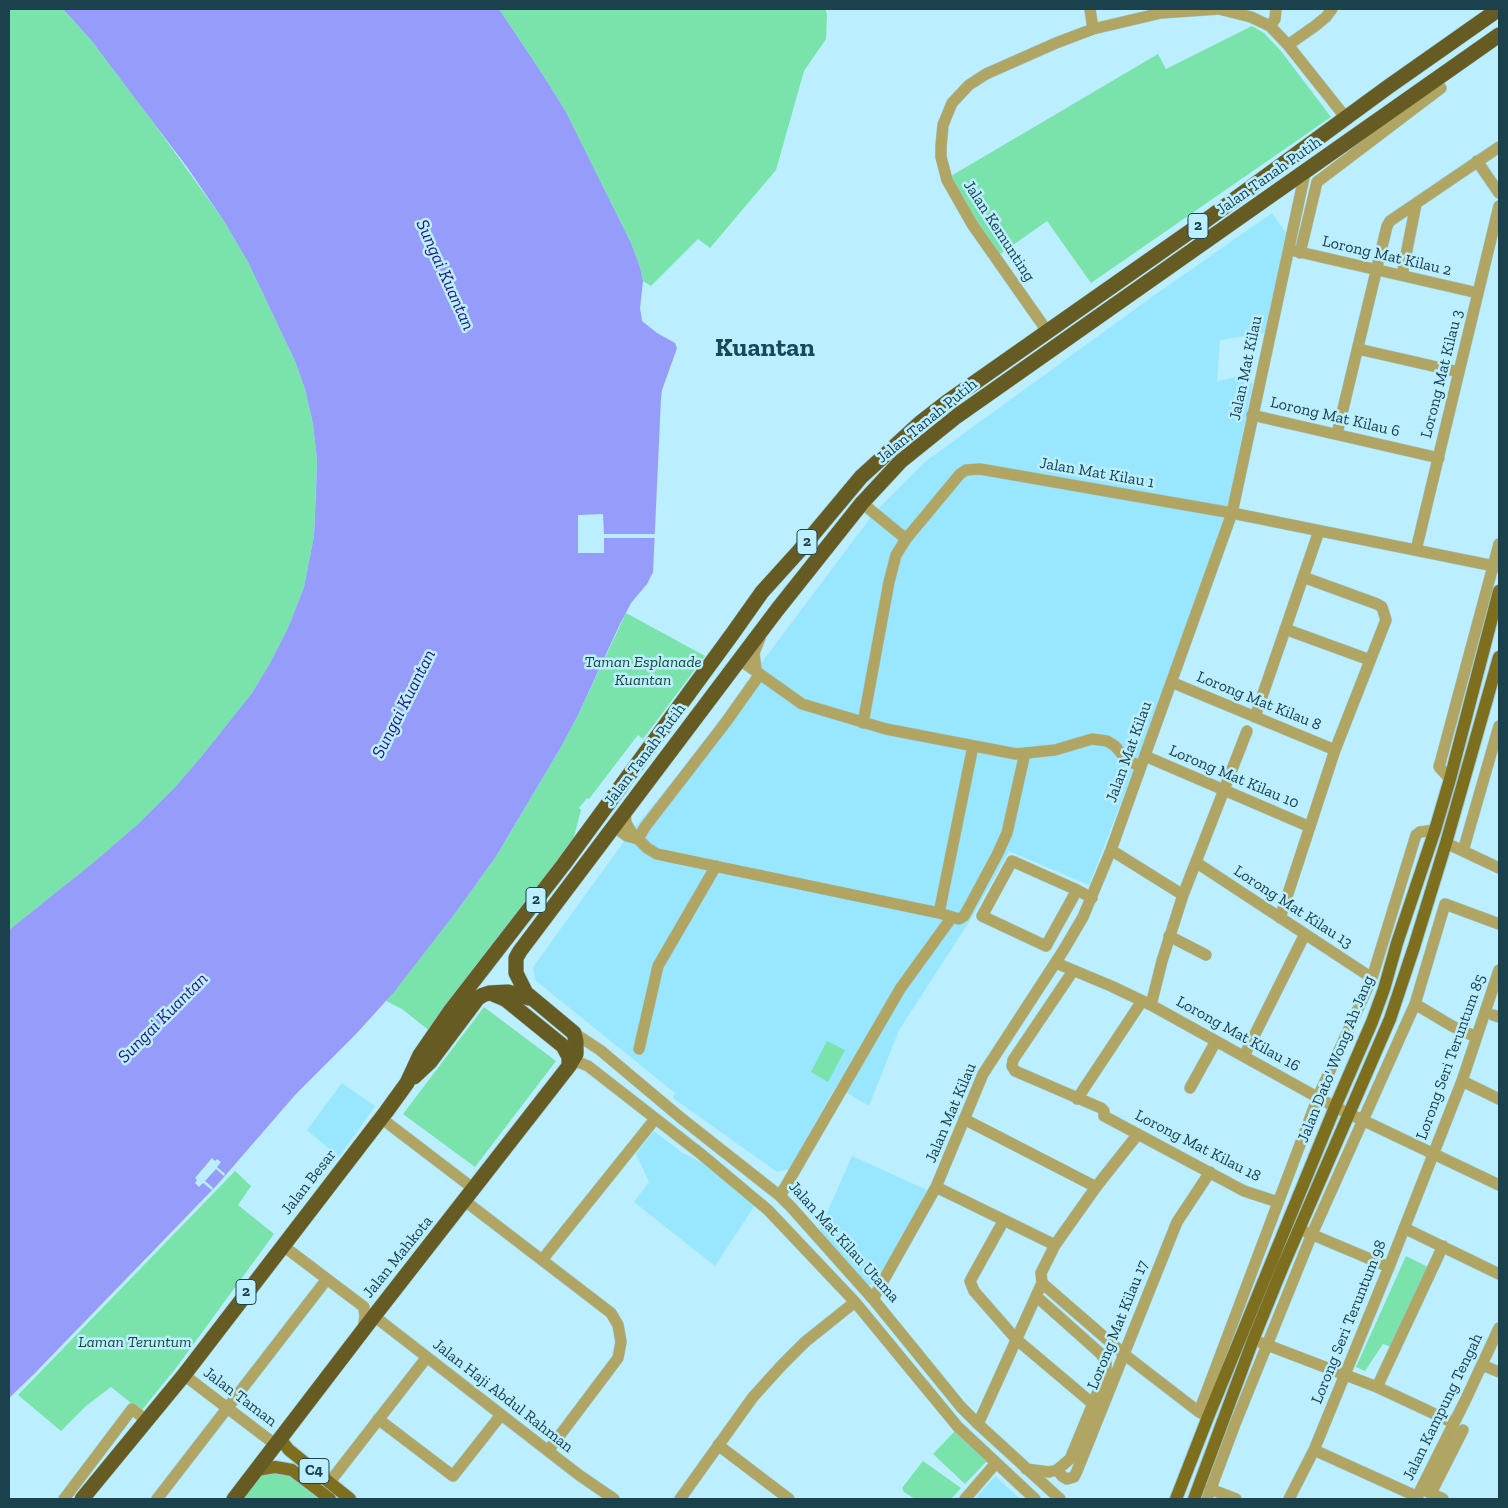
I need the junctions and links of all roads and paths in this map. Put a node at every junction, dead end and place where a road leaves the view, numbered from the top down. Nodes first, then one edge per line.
1 (1090, 9) edge
2 (1218, 9) edge
3 (1276, 9) edge
4 (1332, 9) edge
5 (1487, 9) edge
6 (1499, 9) edge
7 (1270, 26) junction
8 (1093, 29) junction
9 (1499, 36) edge
10 (1288, 45) junction
11 (1386, 84) junction
12 (1441, 88) dead end
13 (1346, 118) junction
14 (1355, 143) junction
15 (1499, 147) edge
16 (1477, 161) junction
17 (1304, 173) junction
18 (1499, 193) edge
19 (1416, 204) junction
20 (1499, 206) edge
21 (1294, 251) junction
22 (1378, 270) junction
23 (1402, 276) junction
24 (1478, 293) junction
25 (1047, 331) junction
26 (1358, 349) junction
27 (1459, 372) junction
28 (1252, 415) junction
29 (1337, 434) junction
30 (1439, 458) junction
31 (862, 503) junction
32 (1232, 513) junction
33 (1319, 531) junction
34 (906, 539) junction
35 (1499, 544) edge
36 (1416, 550) junction
37 (1497, 566) edge
38 (1303, 577) junction
39 (1499, 591) edge
40 (777, 610) junction
41 (765, 627) junction
42 (1285, 629) junction
43 (734, 634) junction
44 (1471, 645) junction
45 (1484, 649) junction
46 (1499, 657) edge
47 (740, 660) junction
48 (1370, 660) junction
49 (1498, 671) edge
50 (758, 672) junction
51 (1171, 682) junction
52 (1460, 685) junction
53 (1474, 690) junction
54 (1255, 717) junction
55 (863, 723) junction
56 (1499, 726) edge
57 (1247, 731) dead end
58 (973, 746) junction
59 (1336, 750) junction
60 (1025, 753) junction
61 (1143, 761) junction
62 (1450, 779) junction
63 (1225, 790) junction
64 (613, 797) junction
65 (625, 811) junction
66 (613, 826) junction
67 (1310, 827) junction
68 (588, 830) junction
69 (1435, 830) junction
70 (638, 839) junction
71 (1446, 843) junction
72 (1111, 850) junction
73 (1464, 851) junction
74 (1197, 863) junction
75 (716, 866) junction
76 (1499, 868) edge
77 (1077, 890) junction
78 (1183, 895) junction
79 (1092, 898) junction
80 (939, 913) junction
81 (952, 918) junction
82 (1280, 918) junction
83 (1499, 924) edge
84 (1305, 934) junction
85 (1169, 936) junction
86 (1414, 947) junction
87 (1206, 955) dead end
88 (1430, 956) junction
89 (491, 959) joint
90 (1056, 963) junction
91 (1499, 970) edge
92 (1074, 971) junction
93 (1372, 978) junction
94 (489, 992) junction
95 (530, 998) junction
96 (1146, 1003) junction
97 (1415, 1004) junction
98 (574, 1033) junction
99 (1476, 1037) junction
100 (1216, 1041) junction
101 (639, 1049) dead end
102 (600, 1050) junction
103 (1244, 1056) junction
104 (569, 1066) junction
105 (588, 1066) junction
106 (1462, 1081) junction
107 (407, 1083) junction
108 (1190, 1088) dead end
109 (1318, 1097) junction
110 (1077, 1099) junction
111 (1499, 1100) edge
112 (1335, 1106) junction
113 (1348, 1113) junction
114 (381, 1118) junction
115 (655, 1118) junction
116 (681, 1118) junction
117 (964, 1119) junction
118 (1362, 1120) junction
119 (670, 1130) junction
120 (1138, 1134) junction
121 (1434, 1154) junction
122 (1210, 1172) junction
123 (1499, 1185) edge
124 (1096, 1187) junction
125 (936, 1188) junction
126 (470, 1195) junction
127 (780, 1196) junction
128 (1278, 1202) junction
129 (1004, 1220) junction
130 (1404, 1228) junction
131 (1299, 1229) junction
132 (1312, 1234) junction
133 (282, 1245) junction
134 (1055, 1245) junction
135 (1443, 1246) junction
136 (542, 1260) junction
137 (1389, 1268) junction
138 (1499, 1274) edge
139 (327, 1279) junction
140 (1042, 1283) junction
141 (1036, 1296) junction
142 (874, 1299) junction
143 (856, 1302) junction
144 (374, 1316) junction
145 (1499, 1328) edge
146 (362, 1332) junction
147 (1016, 1340) junction
148 (1253, 1340) junction
149 (1268, 1345) junction
150 (1125, 1355) junction
151 (427, 1358) junction
152 (1482, 1365) junction
153 (1499, 1372) edge
154 (1346, 1374) junction
155 (184, 1375) junction
156 (1377, 1387) junction
157 (1093, 1404) junction
158 (228, 1408) junction
159 (1203, 1414) junction
160 (501, 1415) junction
161 (378, 1419) junction
162 (146, 1420) junction
163 (1229, 1422) junction
164 (978, 1424) junction
165 (1459, 1426) junction
166 (279, 1442) junction
167 (718, 1445) junction
168 (1314, 1450) junction
169 (548, 1451) junction
170 (996, 1464) junction
171 (1026, 1469) junction
172 (257, 1470) junction
173 (1057, 1470) junction
174 (329, 1483) junction
175 (1208, 1494) edge
176 (1422, 1495) edge
177 (64, 1499) edge
178 (82, 1499) edge
179 (157, 1499) edge
180 (234, 1499) edge
181 (330, 1499) edge
182 (350, 1499) edge
183 (614, 1499) edge
184 (680, 1499) edge
185 (789, 1499) edge
186 (964, 1499) edge
187 (1035, 1499) edge
188 (1060, 1499) edge
189 (1176, 1499) edge
190 (1194, 1499) edge
191 (1236, 1499) edge
192 (1289, 1499) edge
193 (1443, 1499) edge

1 - 8 street
2 - 7 street, Jalan Kemunting
2 - 8 street, Jalan Kemunting
3 - 7 street
4 - 10 street
5 - 11 street
6 - 11 highway, Jalan Tanah Putih / 2
7 - 10 street, Jalan Kemunting
8 - 25 street, Jalan Kemunting
9 - 14 highway, Jalan Tanah Putih / 2
10 - 13 street, Jalan Kemunting
11 - 13 highway, Jalan Tanah Putih / 2
12 - 14 street
13 - 25 highway, Jalan Tanah Putih / 2
14 - 17 highway, Jalan Tanah Putih / 2
14 - 21 street
15 - 16 street
16 - 18 street
16 - 19 street
17 - 21 street, Jalan Mat Kilau
17 - 31 highway, Jalan Tanah Putih / 2
19 - 22 street
19 - 23 street
20 - 24 street, Lorong Mat Kilau 3
21 - 22 street, Lorong Mat Kilau 2
21 - 28 street, Jalan Mat Kilau
22 - 23 street, Lorong Mat Kilau 2
22 - 26 street
23 - 24 street, Lorong Mat Kilau 2
24 - 27 street, Lorong Mat Kilau 3
25 - 43 highway, Jalan Tanah Putih / 2
26 - 27 street
26 - 29 street
27 - 30 street, Lorong Mat Kilau 3
28 - 29 street, Lorong Mat Kilau 6
28 - 32 street, Jalan Mat Kilau
29 - 30 street, Lorong Mat Kilau 6
30 - 36 street, Lorong Mat Kilau 3
31 - 34 street
31 - 40 highway, Jalan Tanah Putih / 2
32 - 33 street, Jalan Mat Kilau 1
32 - 34 street, Jalan Mat Kilau 1
32 - 51 street, Jalan Mat Kilau
33 - 36 street, Jalan Mat Kilau 1
33 - 38 street
34 - 55 street, Jalan Mat Kilau 1
35 - 37 street
36 - 37 street, Jalan Mat Kilau 1
37 - 44 street
38 - 42 street
38 - 48 street, Lorong Mat Kilau 8
39 - 45 main road, Jalan Dato' Wong Ah Jang
40 - 41 highway, Jalan Tanah Putih / 2
40 - 43 highway
41 - 47 highway, Jalan Tanah Putih / 2
41 - 50 street
42 - 48 street
42 - 54 street
43 - 64 highway, Jalan Tanah Putih / 2
44 - 45 street
44 - 52 street
45 - 53 main road, Jalan Dato' Wong Ah Jang
46 - 49 main road, Jalan Dato' Wong Ah Jang
47 - 50 street, Lorong Mat Kilau 10
47 - 65 highway, Jalan Tanah Putih / 2
48 - 59 street, Lorong Mat Kilau 8
49 - 71 main road, Jalan Dato' Wong Ah Jang
50 - 55 street, Lorong Mat Kilau 10
50 - 70 street
51 - 54 street, Lorong Mat Kilau 8
51 - 61 street, Jalan Mat Kilau
52 - 53 street
52 - 62 street
53 - 62 main road, Jalan Dato' Wong Ah Jang
54 - 59 street, Lorong Mat Kilau 8
55 - 58 street, Lorong Mat Kilau 10
56 - 73 street
57 - 63 street
58 - 60 street, Lorong Mat Kilau 10
58 - 80 street
59 - 67 street, Lorong Mat Kilau 8
60 - 61 street, Lorong Mat Kilau 10
60 - 81 street
61 - 63 street, Lorong Mat Kilau 10
61 - 72 street, Jalan Mat Kilau
62 - 69 main road, Jalan Dato' Wong Ah Jang
63 - 67 street, Lorong Mat Kilau 10
63 - 74 street
64 - 66 highway
64 - 68 highway, Jalan Tanah Putih / 2
65 - 66 highway, Jalan Tanah Putih / 2
65 - 70 street
66 - 68 highway
66 - 70 street
66 - 95 highway, Jalan Tanah Putih / 2
67 - 82 street, Lorong Mat Kilau 8
68 - 89 highway, Jalan Tanah Putih / 2
69 - 93 street
69 - 112 main road, Jalan Dato' Wong Ah Jang
70 - 75 street
71 - 73 street
71 - 86 main road, Jalan Dato' Wong Ah Jang
72 - 78 street
72 - 79 street, Jalan Mat Kilau
73 - 76 street
74 - 78 street
74 - 82 street, Lorong Mat Kilau 13
75 - 80 street
75 - 101 street
77 - 77 street
77 - 79 street
78 - 85 street
79 - 90 street, Jalan Mat Kilau
80 - 81 street
81 - 127 street
82 - 84 street, Lorong Mat Kilau 13
83 - 88 street
84 - 93 street, Lorong Mat Kilau 13
84 - 103 street
85 - 87 street
85 - 96 street
86 - 88 street
86 - 113 main road, Jalan Dato' Wong Ah Jang
88 - 97 street
89 - 107 highway, Jalan Besar / 2
90 - 92 street, Lorong Mat Kilau 16
90 - 117 street, Jalan Mat Kilau
91 - 99 street, Lorong Seri Teruntum 85
92 - 96 street, Lorong Mat Kilau 16
92 - 110 street, Lorong Mat Kilau 18
93 - 109 street
94 - 95 highway
94 - 104 highway
94 - 107 highway
95 - 98 highway, Jalan Mat Kilau Utama
96 - 100 street, Lorong Mat Kilau 16
96 - 110 street
97 - 99 street
97 - 118 street
98 - 102 street, Jalan Mat Kilau Utama
98 - 104 highway, Jalan Mahkota
99 - 106 street, Lorong Seri Teruntum 85
100 - 103 street, Lorong Mat Kilau 16
100 - 108 street
102 - 105 street
102 - 116 street, Jalan Mat Kilau Utama
103 - 109 street, Lorong Mat Kilau 16
104 - 105 street
104 - 126 highway, Jalan Mahkota
105 - 115 street, Jalan Mat Kilau Utama
106 - 111 street
106 - 121 street, Lorong Seri Teruntum 85
107 - 114 highway, Jalan Besar / 2
109 - 112 street, Lorong Mat Kilau 16
109 - 128 street
110 - 120 street, Lorong Mat Kilau 18
112 - 113 street, Lorong Mat Kilau 16
112 - 159 main road, Jalan Dato' Wong Ah Jang
113 - 118 street, Lorong Mat Kilau 16
113 - 131 main road, Jalan Dato' Wong Ah Jang
114 - 126 street
114 - 133 highway, Jalan Besar / 2
115 - 119 street, Jalan Mat Kilau Utama
115 - 136 street
116 - 119 street
116 - 127 street, Jalan Mat Kilau Utama
117 - 124 street
117 - 125 street, Jalan Mat Kilau
118 - 121 street, Lorong Mat Kilau 16
118 - 132 street
119 - 143 street, Jalan Mat Kilau Utama
120 - 122 street, Lorong Mat Kilau 18
120 - 124 street
121 - 123 street, Lorong Mat Kilau 16
121 - 130 street, Lorong Seri Teruntum 98
122 - 128 street, Lorong Mat Kilau 18
122 - 150 street, Lorong Mat Kilau 17
124 - 134 street
125 - 129 street
125 - 142 street, Jalan Mat Kilau
126 - 136 street
126 - 144 highway, Jalan Mahkota
127 - 142 street, Jalan Mat Kilau Utama
128 - 159 street
129 - 134 street
129 - 147 street
130 - 135 street
130 - 137 street, Lorong Seri Teruntum 98
131 - 132 street
131 - 148 main road, Jalan Dato' Wong Ah Jang
132 - 137 street
132 - 149 street
133 - 139 street
133 - 155 highway, Jalan Besar / 2
134 - 140 street
135 - 138 street
135 - 156 street
136 - 169 street
137 - 154 street, Lorong Seri Teruntum 98
139 - 146 street
139 - 158 street
140 - 141 street
140 - 150 street
141 - 147 street
141 - 157 street
142 - 164 street, Jalan Mat Kilau Utama
143 - 167 street
143 - 170 street, Jalan Mat Kilau Utama
144 - 146 highway, Jalan Mahkota
144 - 151 street, Jalan Haji Abdul Rahman
145 - 152 street, Jalan Kampung Tengah
146 - 166 highway, Jalan Mahkota
147 - 157 street
147 - 164 street
148 - 149 street
148 - 163 main road, Jalan Dato' Wong Ah Jang
149 - 154 street
149 - 163 street
150 - 159 street
150 - 173 street, Lorong Mat Kilau 17
151 - 160 street, Jalan Haji Abdul Rahman
151 - 161 street
152 - 153 street
152 - 165 street, Jalan Kampung Tengah
154 - 156 street
154 - 168 street, Lorong Seri Teruntum 98
155 - 158 street, Jalan Taman
155 - 162 highway, Jalan Besar / 2
156 - 165 street
157 - 173 street
158 - 166 street, Jalan Taman
158 - 179 street
159 - 189 main road, Jalan Dato' Wong Ah Jang
160 - 161 street
160 - 169 street, Jalan Haji Abdul Rahman
161 - 174 street
162 - 177 street
162 - 178 highway, Jalan Besar / 2
163 - 175 street
163 - 190 main road, Jalan Dato' Wong Ah Jang
164 - 171 street, Jalan Mat Kilau Utama
165 - 176 street, Jalan Kampung Tengah
166 - 172 highway, Jalan Mahkota
166 - 174 main road, C4
167 - 184 street
167 - 185 street
168 - 176 street
168 - 192 street, Lorong Seri Teruntum 98
169 - 183 street, Jalan Haji Abdul Rahman
170 - 186 street
170 - 187 street, Jalan Mat Kilau Utama
171 - 173 street
171 - 188 street, Jalan Mat Kilau Utama
172 - 180 highway, Jalan Mahkota
172 - 181 main road, C4
174 - 182 main road, C4
175 - 191 street
176 - 193 street

